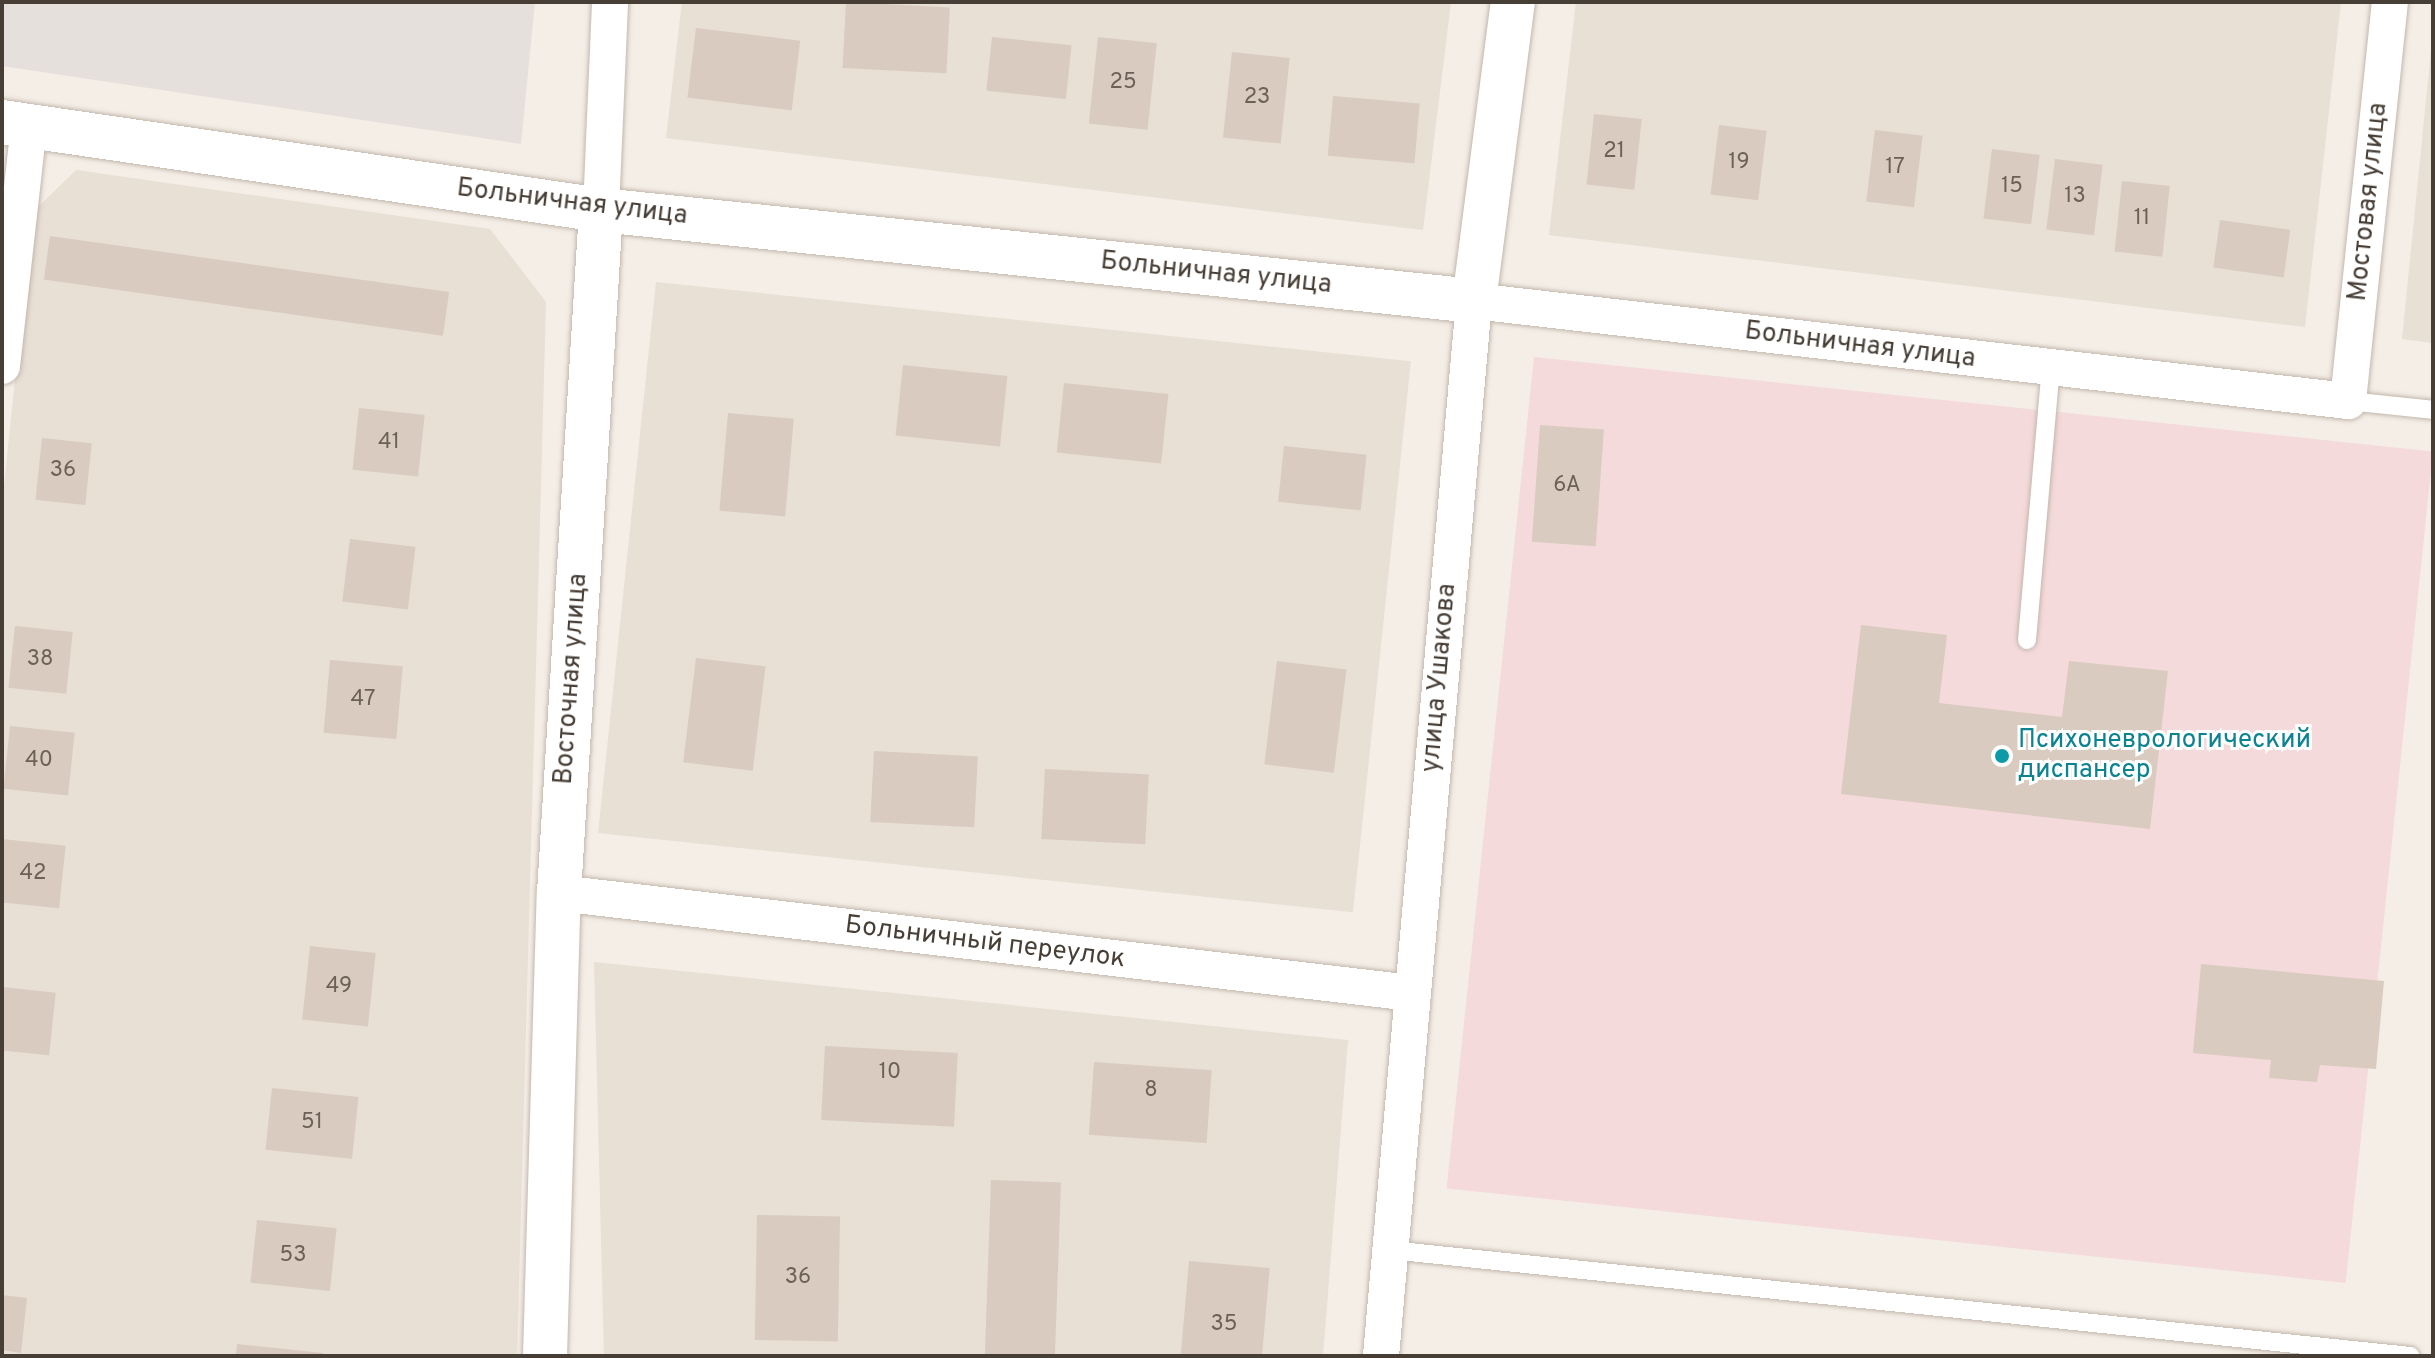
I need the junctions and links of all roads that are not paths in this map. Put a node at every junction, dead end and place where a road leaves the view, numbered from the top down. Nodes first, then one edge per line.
1 (610, 2) edge
2 (1513, 2) edge
3 (2390, 2) edge
4 (15, 124) edge
5 (601, 210) junction
6 (1474, 301) junction
7 (2, 366) edge
8 (2051, 367) junction
9 (2348, 401) junction
10 (2433, 410) edge
11 (2027, 640) dead end
12 (559, 893) junction
13 (1411, 993) junction
14 (1390, 1250) junction
15 (545, 1356) edge
16 (1381, 1356) edge
17 (2411, 1356) edge

1 - 5 street, Восточная улица
2 - 6 street, улица Ушакова
3 - 9 street, Мостовая улица
4 - 5 street, Больничная улица
4 - 7 street
5 - 6 street, Больничная улица
5 - 12 street, Восточная улица
6 - 8 street, Больничная улица
6 - 13 street, улица Ушакова
8 - 9 street, Больничная улица
8 - 11 lane
9 - 10 lane, Больничная улица
12 - 13 street, Больничный переулок
12 - 15 street, Восточная улица
13 - 14 street, улица Ушакова
14 - 16 street, улица Ушакова
14 - 17 lane

